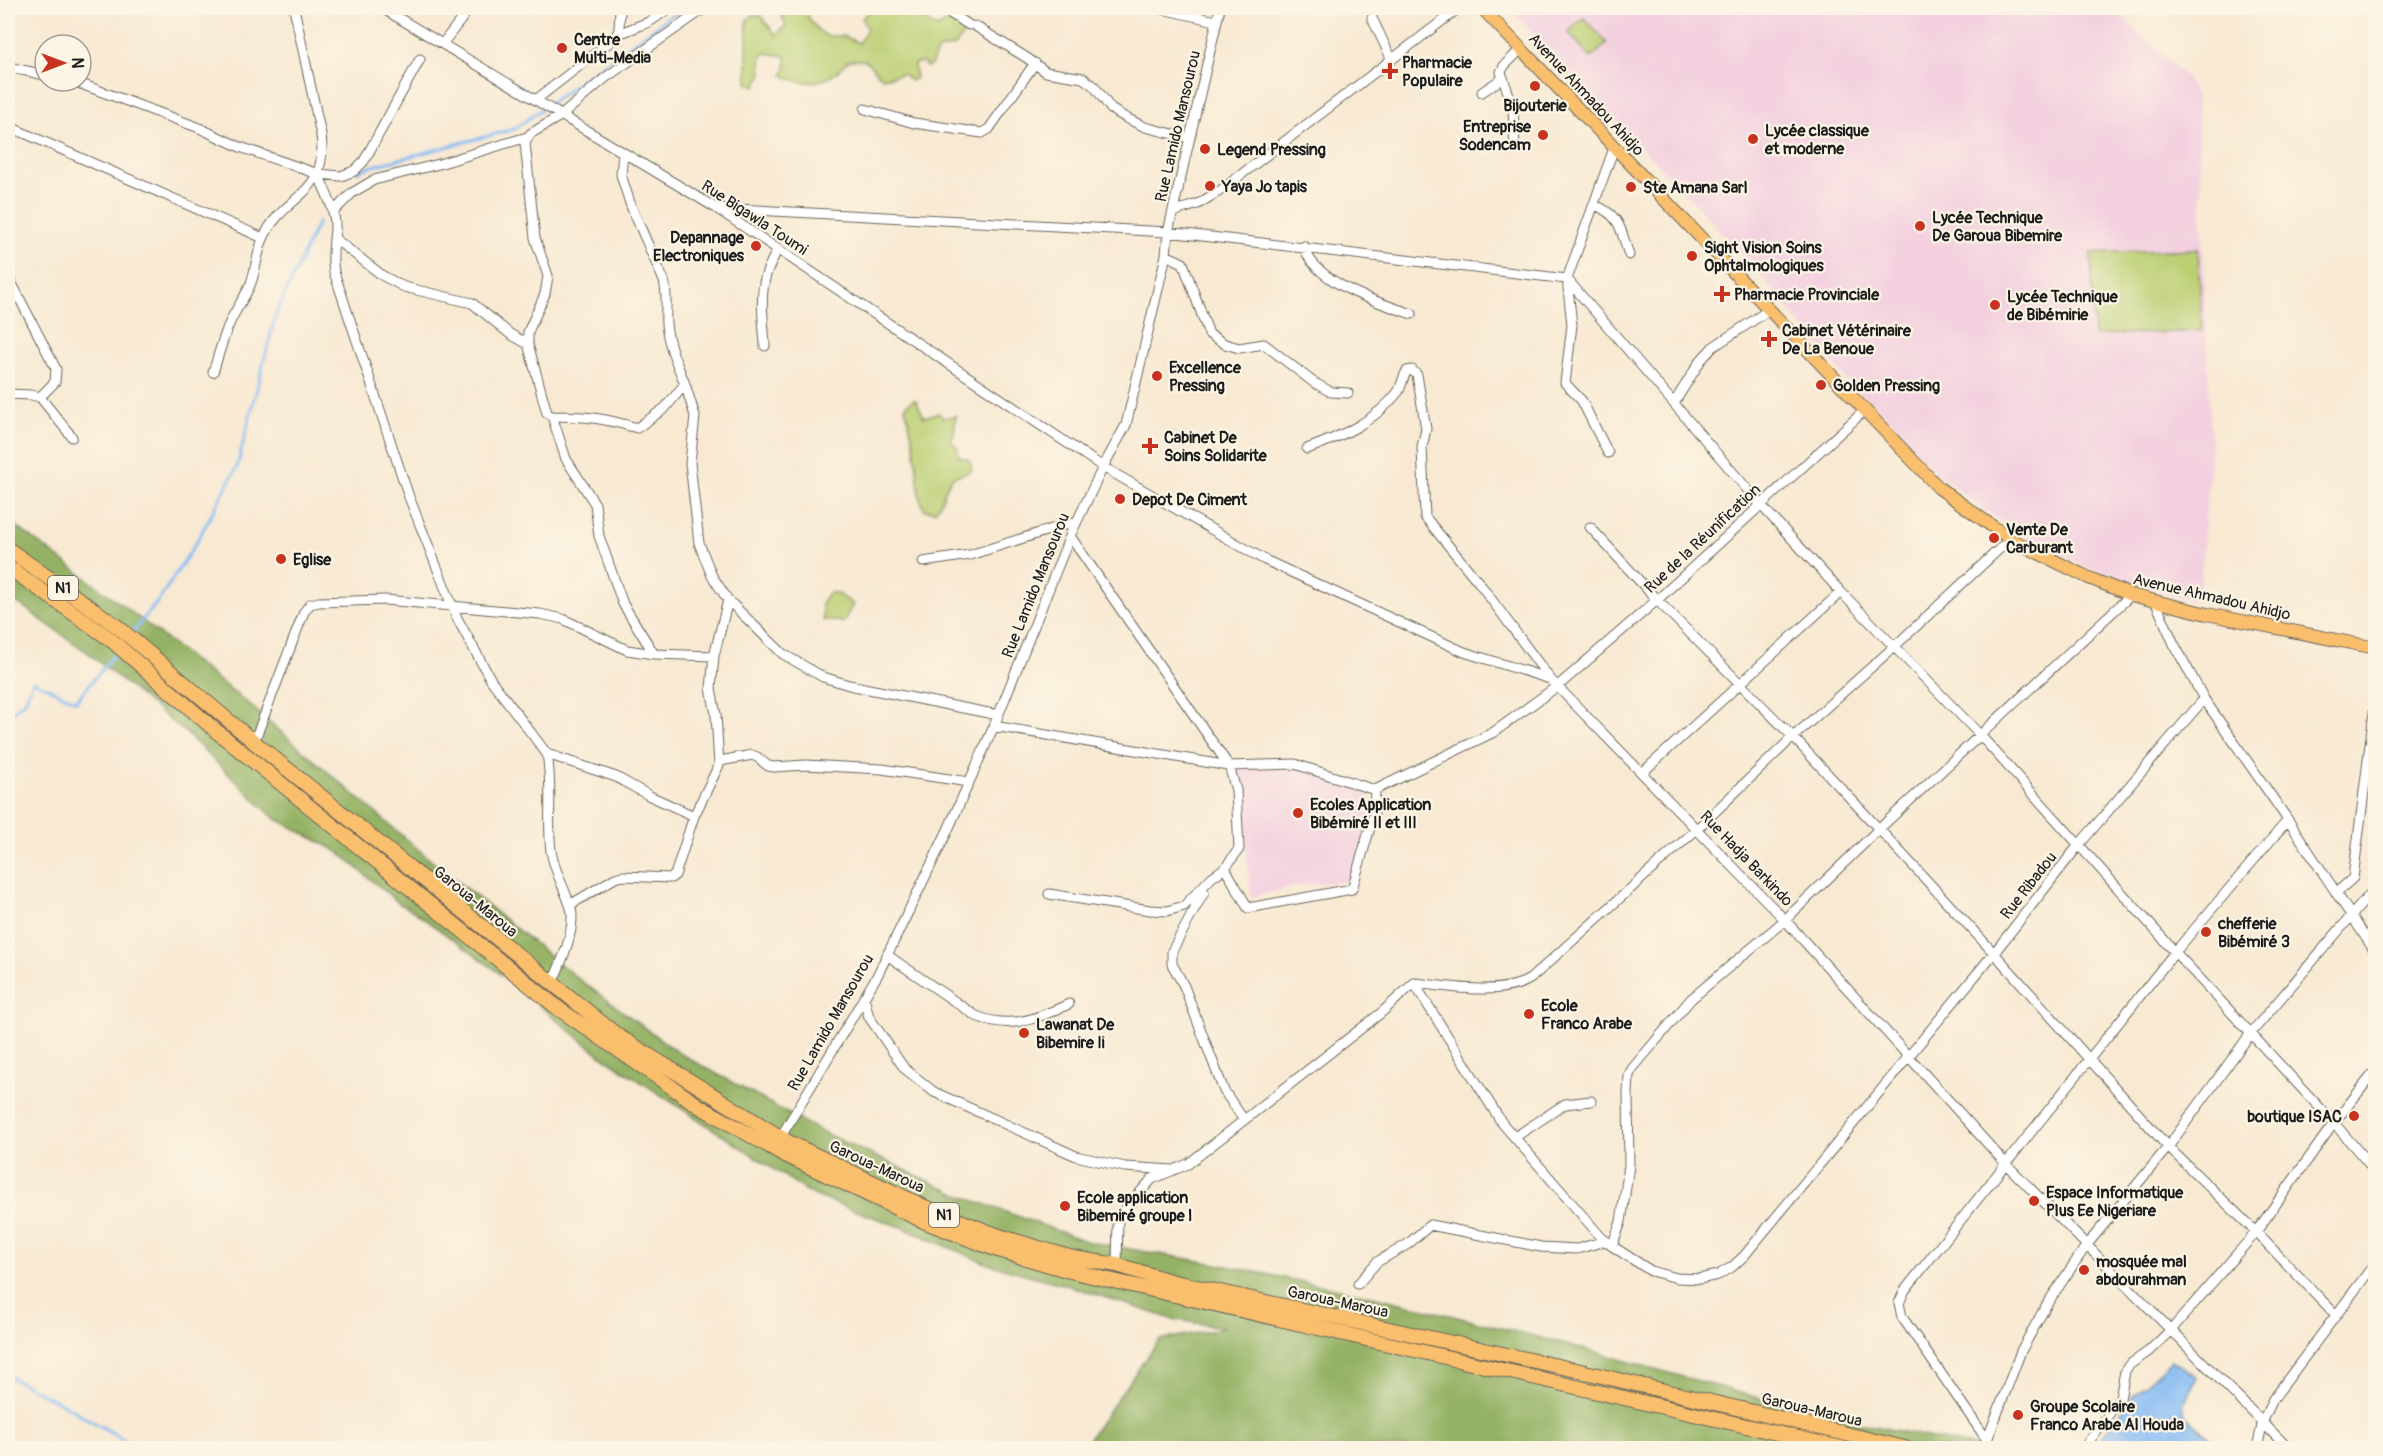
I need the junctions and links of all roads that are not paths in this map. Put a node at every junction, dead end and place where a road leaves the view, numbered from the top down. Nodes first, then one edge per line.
1 (294, 8) edge
2 (382, 8) edge
3 (468, 8) edge
4 (620, 8) edge
5 (670, 8) edge
6 (705, 8) edge
7 (945, 8) edge
8 (1157, 8) edge
9 (1220, 8) edge
10 (1459, 8) edge
11 (1482, 8) edge
12 (1372, 18) dead end
13 (1216, 21) junction
14 (618, 34) junction
15 (443, 43) junction
16 (1521, 49) junction
17 (1391, 58) junction
18 (420, 59) dead end
19 (1035, 63) junction
20 (8, 67) edge
21 (33, 72) edge
22 (1503, 78) junction
23 (93, 89) edge
24 (1482, 92) dead end
25 (540, 101) junction
26 (865, 109) dead end
27 (560, 114) junction
28 (8, 126) edge
29 (526, 137) junction
30 (1189, 138) junction
31 (1614, 148) junction
32 (1515, 149) dead end
33 (623, 153) junction
34 (318, 174) junction
35 (1595, 205) junction
36 (716, 208) junction
37 (333, 212) junction
38 (1173, 212) junction
39 (1168, 232) junction
40 (263, 238) junction
41 (334, 238) junction
42 (1304, 246) junction
43 (778, 248) junction
44 (1166, 255) junction
45 (1629, 255) dead end
46 (8, 276) edge
47 (1567, 279) junction
48 (1769, 309) junction
49 (1412, 314) dead end
50 (528, 344) junction
51 (765, 346) dead end
52 (213, 372) dead end
53 (685, 384) junction
54 (1348, 393) dead end
55 (8, 394) edge
56 (40, 397) junction
57 (1674, 403) junction
58 (1864, 411) junction
59 (552, 416) junction
60 (72, 437) dead end
61 (1307, 449) dead end
62 (1608, 453) dead end
63 (1103, 466) junction
64 (1760, 504) junction
65 (1077, 521) junction
66 (1590, 526) dead end
67 (1070, 536) junction
68 (2010, 538) junction
69 (8, 549) edge
70 (923, 561) dead end
71 (8, 567) edge
72 (1841, 592) junction
73 (2131, 595) junction
74 (728, 600) junction
75 (1657, 600) junction
76 (2156, 603) junction
77 (452, 605) junction
78 (1896, 646) junction
79 (2376, 648) edge
80 (654, 654) junction
81 (714, 656) junction
82 (1550, 679) junction
83 (1739, 683) junction
84 (1559, 685) junction
85 (2376, 697) edge
86 (2204, 699) junction
87 (998, 715) junction
88 (994, 726) junction
89 (1980, 735) junction
90 (1793, 737) junction
91 (254, 742) junction
92 (547, 754) junction
93 (720, 760) junction
94 (1229, 766) junction
95 (1643, 772) junction
96 (969, 782) junction
97 (1375, 790) junction
98 (694, 816) junction
99 (2288, 820) junction
100 (1698, 828) junction
101 (1879, 829) junction
102 (2078, 846) junction
103 (1226, 868) junction
104 (1212, 877) junction
105 (2376, 887) edge
106 (2336, 893) junction
107 (1049, 894) dead end
108 (570, 905) junction
109 (2351, 917) junction
110 (1785, 920) junction
111 (2175, 952) junction
112 (2376, 952) edge
113 (1995, 953) junction
114 (887, 954) junction
115 (552, 983) junction
116 (1414, 983) junction
117 (864, 997) junction
118 (1068, 1004) dead end
119 (2251, 1033) junction
120 (1908, 1056) junction
121 (2090, 1059) junction
122 (2376, 1070) edge
123 (1591, 1101) dead end
124 (1244, 1120) junction
125 (2334, 1123) junction
126 (780, 1137) junction
127 (1515, 1137) junction
128 (2168, 1147) junction
129 (2006, 1164) junction
130 (1175, 1170) junction
131 (2376, 1172) edge
132 (2256, 1232) junction
133 (1609, 1244) junction
134 (2086, 1246) junction
135 (2376, 1262) edge
136 (1118, 1265) junction
137 (1358, 1284) dead end
138 (2336, 1315) junction
139 (2172, 1329) junction
140 (2263, 1421) junction
141 (1985, 1444) edge
142 (1842, 1449) edge
143 (1905, 1449) edge
144 (2084, 1449) edge
145 (2258, 1449) edge
146 (2288, 1449) edge

1 - 34 street
2 - 15 street, Rue Bigawla Toumi
3 - 15 street
4 - 14 street
5 - 14 street
6 - 27 street
7 - 19 street
8 - 13 street
9 - 13 street, Rue Lamido Mansourou
10 - 17 street
11 - 16 main road, Avenue Ahmadou Ahidjo
12 - 17 street
13 - 30 street, Rue Lamido Mansourou
14 - 25 street
15 - 25 street, Rue Bigawla Toumi
16 - 22 street
16 - 31 main road, Avenue Ahmadou Ahidjo
17 - 38 street
18 - 34 street
19 - 26 street
19 - 30 street
20 - 21 street
22 - 24 street
22 - 32 street
23 - 34 street
25 - 27 street, Rue Bigawla Toumi
27 - 29 street
27 - 33 street, Rue Bigawla Toumi
28 - 40 street
29 - 37 street
29 - 50 street
30 - 38 street, Rue Lamido Mansourou
31 - 35 street
31 - 48 main road, Avenue Ahmadou Ahidjo
33 - 36 street, Rue Bigawla Toumi
33 - 53 street
34 - 37 street
34 - 40 street
35 - 45 street
35 - 47 street
36 - 39 street
36 - 43 street, Rue Bigawla Toumi
37 - 41 street
38 - 39 street, Rue Lamido Mansourou
39 - 42 street
39 - 44 street, Rue Lamido Mansourou
40 - 52 street
41 - 50 street
41 - 77 street
42 - 47 street
42 - 49 street
43 - 51 street
43 - 63 street, Rue Bigawla Toumi
44 - 54 street
44 - 63 street, Rue Lamido Mansourou
46 - 56 street
47 - 57 street
47 - 62 street
48 - 57 street
48 - 58 main road, Avenue Ahmadou Ahidjo
50 - 59 street
53 - 59 street
53 - 74 street
55 - 56 street
56 - 60 street
57 - 64 street
58 - 64 street, Rue de la Réunification
58 - 68 main road, Avenue Ahmadou Ahidjo
59 - 80 street
61 - 82 street
63 - 65 street, Rue Lamido Mansourou
63 - 82 street, Rue Bigawla Toumi
64 - 72 street
64 - 75 street, Rue de la Réunification
65 - 67 street, Rue Lamido Mansourou
65 - 70 street
66 - 75 street
67 - 87 street, Rue Lamido Mansourou
67 - 94 street
68 - 73 main road, Avenue Ahmadou Ahidjo
68 - 78 street
69 - 91 highway, Garoua-Maroua / N1
71 - 142 highway, Garoua-Maroua / N1
72 - 78 street
72 - 83 street
73 - 76 main road, Avenue Ahmadou Ahidjo
73 - 89 street
74 - 81 street
74 - 87 street
75 - 83 street
75 - 84 street, Rue de la Réunification
76 - 79 main road, Avenue Ahmadou Ahidjo
76 - 86 street
77 - 80 street
77 - 91 street
77 - 92 street
78 - 89 street
78 - 90 street
80 - 81 street
81 - 93 street
82 - 84 street, Rue Hadja Barkindo
83 - 90 street
83 - 95 street
84 - 95 street, Rue Hadja Barkindo
84 - 97 street, Rue de la Réunification
85 - 106 street
86 - 99 street
86 - 102 street, Rue Ribadou
87 - 88 street, Rue Lamido Mansourou
88 - 94 street
88 - 96 street, Rue Lamido Mansourou
89 - 101 street
89 - 102 street
90 - 100 street
90 - 101 street
91 - 115 highway, Garoua-Maroua / N1
92 - 98 street
92 - 108 street
93 - 96 street
93 - 98 street
94 - 97 street
94 - 103 street
95 - 100 street, Rue Hadja Barkindo
96 - 114 street, Rue Lamido Mansourou
97 - 103 street
98 - 108 street
99 - 106 street
99 - 111 street
100 - 110 street, Rue Hadja Barkindo
100 - 116 street
101 - 110 street
101 - 113 street
102 - 111 street
102 - 113 street, Rue Ribadou
103 - 104 street
104 - 107 street
104 - 124 street
105 - 109 street
106 - 109 street
108 - 115 street
109 - 112 street
109 - 119 street
110 - 120 street, Rue Hadja Barkindo
110 - 133 street
111 - 119 street
111 - 121 street
113 - 120 street, Rue Ribadou
113 - 121 street
114 - 117 street, Rue Lamido Mansourou
114 - 118 street
115 - 126 highway, Garoua-Maroua / N1
116 - 124 street
116 - 127 street, Rue Ribadou
117 - 126 street, Rue Lamido Mansourou
117 - 130 street
119 - 125 street
119 - 128 street
120 - 129 street, Rue Hadja Barkindo
120 - 133 street, Rue Ribadou
121 - 128 street
121 - 129 street
122 - 125 street
123 - 127 street
124 - 130 street
125 - 131 street
125 - 132 street
126 - 136 highway, Garoua-Maroua / N1
127 - 133 street, Rue Ribadou
128 - 132 street
128 - 134 street
129 - 134 street, Rue Hadja Barkindo
129 - 141 street
130 - 136 street
132 - 138 street
132 - 139 street
133 - 137 street
134 - 139 street, Rue Hadja Barkindo
134 - 141 street
135 - 138 street
136 - 143 highway, Garoua-Maroua / N1
138 - 140 street
139 - 140 street, Rue Hadja Barkindo
139 - 144 street
140 - 145 street
140 - 146 street, Rue Hadja Barkindo

